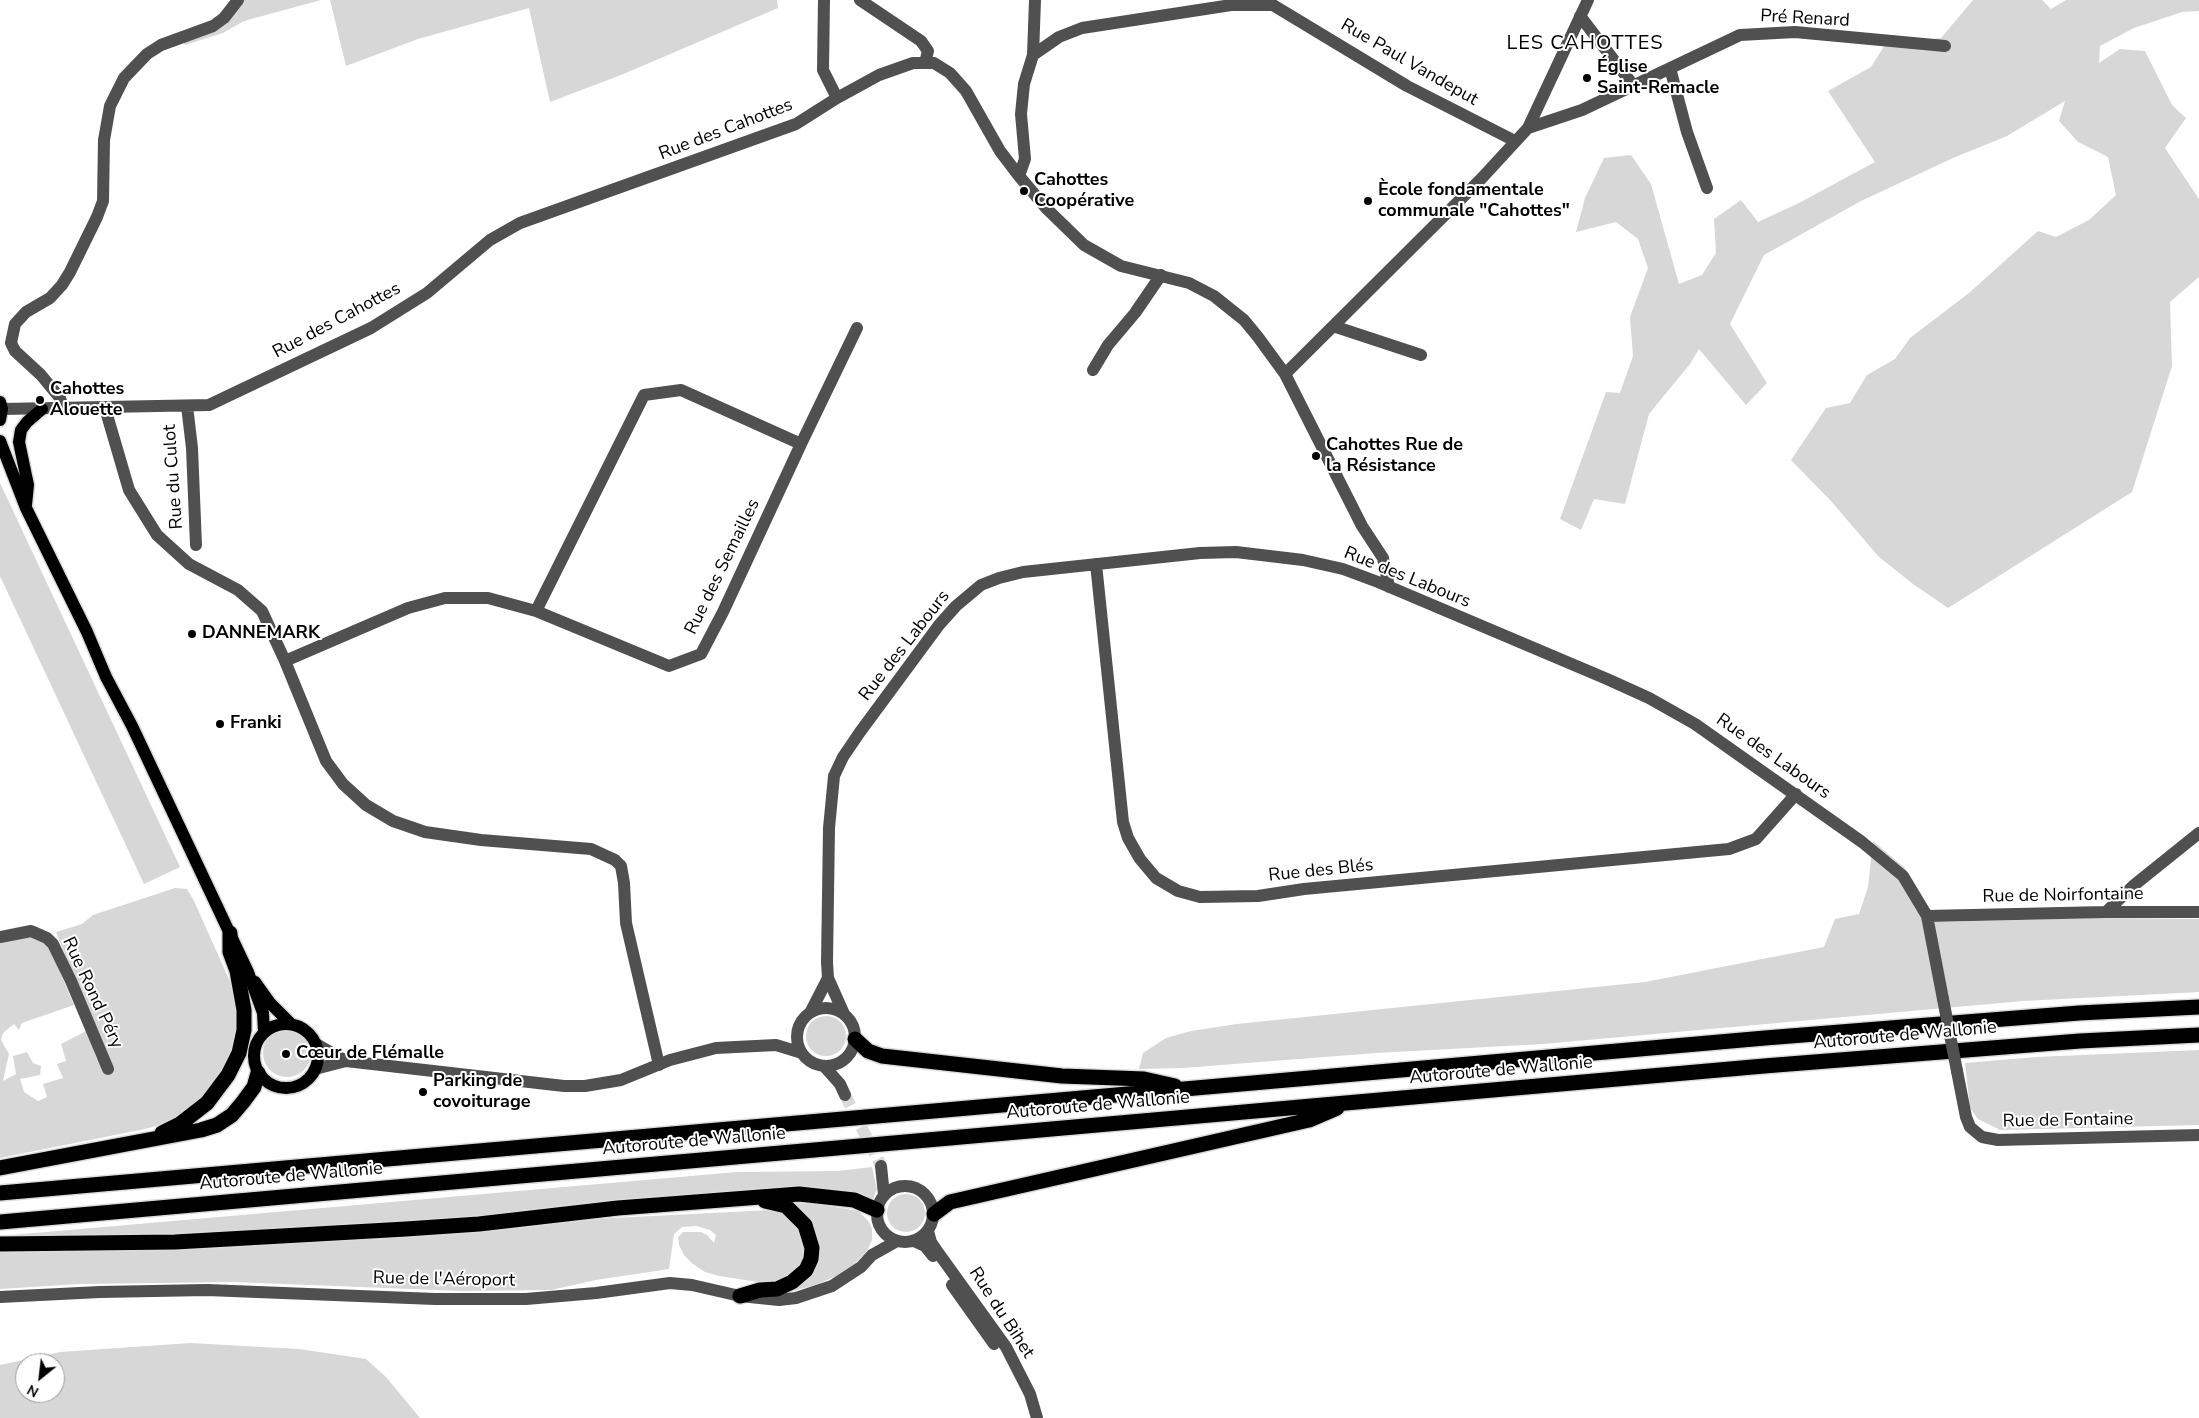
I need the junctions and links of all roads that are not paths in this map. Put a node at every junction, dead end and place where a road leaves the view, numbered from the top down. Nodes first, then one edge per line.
1 (238, 0) edge
2 (824, 0) edge
3 (860, 0) edge
4 (1035, 0) edge
5 (1588, 0) edge
6 (1232, 2) edge
7 (1580, 16) junction
8 (1945, 46) dead end
9 (1033, 55) junction
10 (926, 63) junction
11 (1670, 68) junction
12 (1633, 85) junction
13 (837, 98) junction
14 (1528, 128) junction
15 (1514, 141) junction
16 (1019, 176) junction
17 (1706, 188) dead end
18 (1161, 275) junction
19 (1333, 326) junction
20 (857, 328) dead end
21 (1421, 355) dead end
22 (1095, 371) dead end
23 (1284, 374) junction
24 (187, 406) junction
25 (42, 408) junction
26 (62, 408) junction
27 (105, 408) junction
28 (1, 411) edge
29 (0, 441) edge
30 (801, 444) junction
31 (0, 465) edge
32 (26, 508) junction
33 (196, 545) dead end
34 (1096, 564) junction
35 (1390, 587) junction
36 (536, 611) junction
37 (285, 661) junction
38 (1796, 794) junction
39 (2199, 833) edge
40 (2106, 912) junction
41 (2199, 912) edge
42 (1927, 916) junction
43 (230, 933) junction
44 (0, 936) edge
45 (248, 972) junction
46 (828, 978) junction
47 (2199, 1007) edge
48 (810, 1013) junction
49 (844, 1014) junction
50 (291, 1024) junction
51 (799, 1027) junction
52 (264, 1031) junction
53 (2199, 1035) edge
54 (855, 1039) junction
55 (316, 1044) junction
56 (776, 1045) junction
57 (802, 1053) junction
58 (346, 1060) junction
59 (841, 1062) junction
60 (659, 1065) junction
61 (824, 1066) junction
62 (108, 1069) dead end
63 (315, 1069) junction
64 (1957, 1071) joint
65 (258, 1073) junction
66 (1189, 1089) junction
67 (1350, 1103) junction
68 (2199, 1136) edge
69 (134, 1143) junction
70 (0, 1168) edge
71 (900, 1186) junction
72 (0, 1193) edge
73 (884, 1195) junction
74 (746, 1198) junction
75 (934, 1214) junction
76 (878, 1217) junction
77 (0, 1222) edge
78 (928, 1231) junction
79 (897, 1241) junction
80 (914, 1241) junction
81 (0, 1244) edge
82 (872, 1255) junction
83 (740, 1296) junction
84 (0, 1297) edge
85 (1028, 1418) edge
86 (1037, 1418) edge

1 - 26 street
2 - 13 street
3 - 10 street
4 - 9 street
5 - 7 street
6 - 9 street, Rue Paul Vandeput
6 - 15 street, Rue Paul Vandeput
7 - 12 street
7 - 14 street
8 - 11 street, Pré Renard
9 - 16 street
10 - 13 street, Rue des Cahottes
10 - 16 street, Rue des Cahottes
11 - 12 street, Pré Renard
11 - 17 street
12 - 14 street, Pré Renard
13 - 24 street, Rue des Cahottes
14 - 15 street
15 - 19 street
16 - 18 street, Rue des Cahottes
18 - 22 street
18 - 23 street, Rue des Cahottes
19 - 21 street
19 - 23 street
20 - 30 street, Rue des Semailles
23 - 35 street, Rue des Cahottes
24 - 27 street, Rue des Cahottes
24 - 33 street, Rue du Culot
25 - 26 street, Rue des Cahottes
25 - 28 street, Rue des Cahottes
25 - 32 main road
26 - 27 street, Rue des Cahottes
27 - 37 street
29 - 32 main road
30 - 36 street
30 - 36 street, Rue des Semailles
31 - 32 main road
32 - 43 main road
34 - 35 street, Rue des Labours
34 - 38 street, Rue des Blés
34 - 46 street, Rue des Labours
35 - 38 street, Rue des Labours
36 - 37 street, Rue des Semailles
37 - 60 street
38 - 42 street, Rue des Labours
39 - 40 street
40 - 41 street, Rue de Noirfontaine
40 - 42 street, Rue de Noirfontaine
42 - 64 street, Rue des Labours, bridge
43 - 45 main road
43 - 69 highway
44 - 62 street, Rue Rond Péry
45 - 50 main road
45 - 52 main road
46 - 48 street, Rue des Labours
46 - 49 street, Rue des Labours
47 - 66 highway, Autoroute de Wallonie
48 - 49 street
48 - 51 street
49 - 54 street
50 - 52 main road
50 - 55 main road
51 - 56 street
51 - 57 street
52 - 65 main road
53 - 67 highway, Autoroute de Wallonie
54 - 59 street
54 - 66 highway
55 - 58 street
55 - 63 main road
56 - 57 street
56 - 60 street
57 - 61 street
58 - 60 street
58 - 63 street
59 - 61 street
59 - 61 street
63 - 65 main road
64 - 68 street, Rue de Fontaine
65 - 69 highway
66 - 72 highway, Autoroute de Wallonie
67 - 75 highway
67 - 77 highway, Autoroute de Wallonie
69 - 70 highway
71 - 73 street
71 - 73 street
71 - 75 street
73 - 76 street
74 - 76 highway
74 - 81 highway
74 - 83 highway
75 - 78 street
76 - 79 street
76 - 82 street
78 - 80 street
78 - 86 street, Rue du Bihet
79 - 80 street
79 - 82 street, Rue de l'Aéroport
80 - 85 street, Rue du Bihet
82 - 83 street, Rue de l'Aéroport
83 - 84 street, Rue de l'Aéroport

